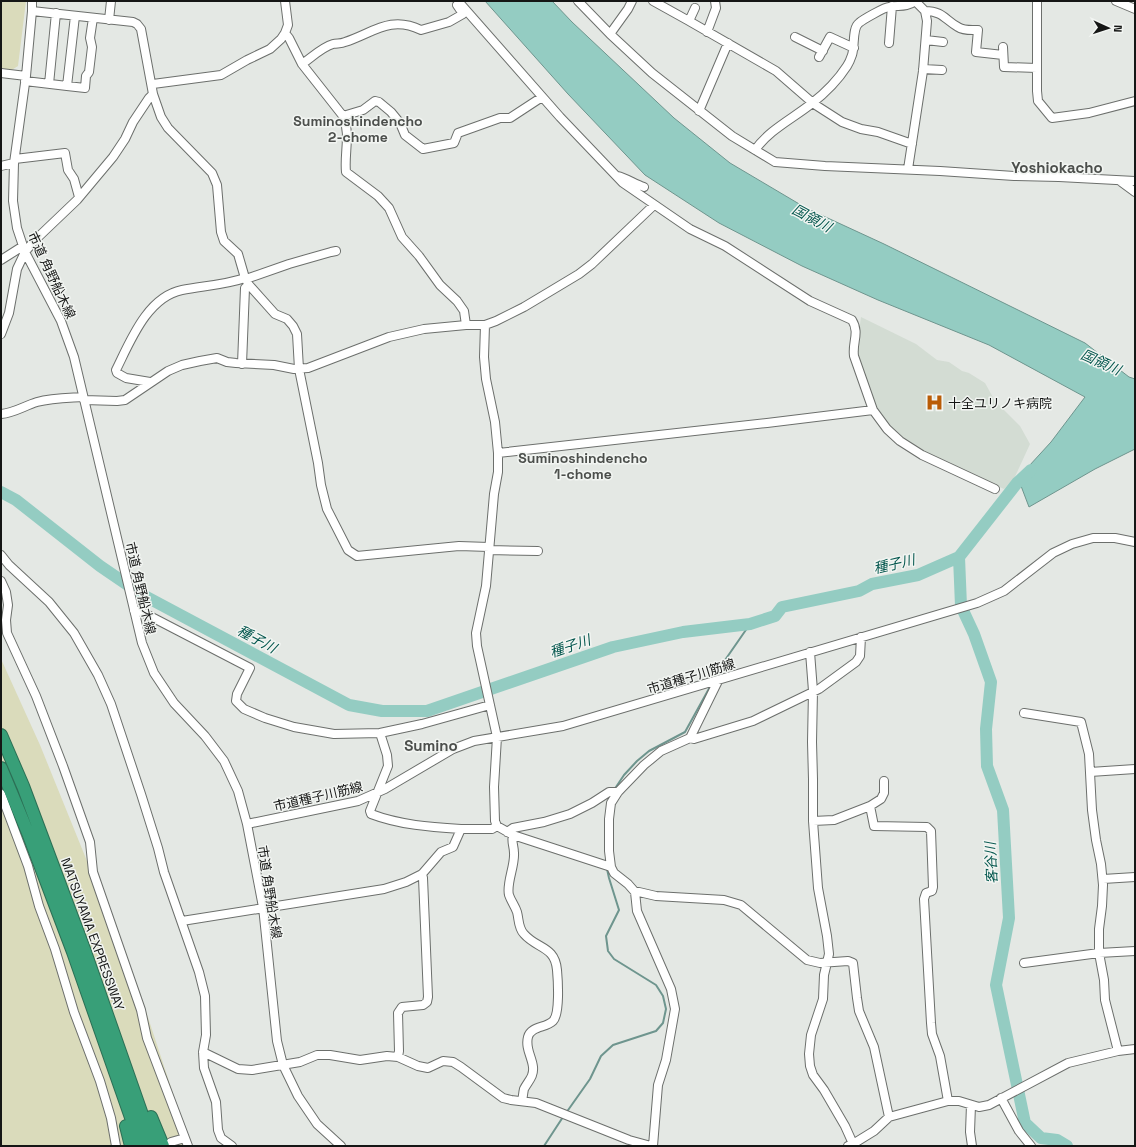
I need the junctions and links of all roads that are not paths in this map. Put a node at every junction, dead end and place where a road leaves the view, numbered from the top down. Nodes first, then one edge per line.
1 (32, 1) edge
2 (111, 1) edge
3 (285, 1) edge
4 (457, 1) edge
5 (578, 1) edge
6 (632, 1) edge
7 (653, 1) edge
8 (715, 1) edge
9 (915, 1) edge
10 (1037, 1) edge
11 (1116, 1) edge
12 (892, 6) junction
13 (695, 8) dead end
14 (1135, 9) edge
15 (32, 11) junction
16 (925, 11) junction
17 (56, 14) junction
18 (75, 16) junction
19 (93, 18) junction
20 (109, 20) junction
21 (689, 21) junction
22 (707, 32) junction
23 (285, 33) junction
24 (610, 34) junction
25 (795, 37) dead end
26 (926, 40) junction
27 (943, 42) dead end
28 (728, 43) junction
29 (889, 43) dead end
30 (854, 48) junction
31 (302, 64) junction
32 (1037, 68) junction
33 (923, 69) junction
34 (942, 70) dead end
35 (1, 73) edge
36 (25, 79) junction
37 (49, 84) junction
38 (152, 84) junction
39 (67, 86) junction
40 (153, 94) junction
41 (542, 97) junction
42 (1135, 101) edge
43 (813, 103) junction
44 (699, 111) junction
45 (343, 116) junction
46 (912, 144) junction
47 (755, 150) junction
48 (15, 161) junction
49 (1, 166) edge
50 (908, 169) junction
51 (617, 176) junction
52 (1120, 181) junction
53 (1135, 181) edge
54 (644, 187) dead end
55 (1135, 192) edge
56 (79, 197) junction
57 (654, 205) junction
58 (24, 249) junction
59 (336, 252) dead end
60 (1, 260) edge
61 (246, 281) junction
62 (466, 325) junction
63 (485, 325) junction
64 (1, 334) edge
65 (242, 364) junction
66 (299, 369) junction
67 (150, 382) junction
68 (84, 398) junction
69 (873, 410) junction
70 (1, 414) edge
71 (498, 453) junction
72 (995, 489) dead end
73 (1135, 542) edge
74 (489, 548) junction
75 (538, 552) dead end
76 (1, 555) edge
77 (1, 581) edge
78 (133, 607) junction
79 (861, 637) junction
80 (810, 652) junction
81 (718, 681) junction
82 (813, 691) junction
83 (490, 703) junction
84 (1024, 714) dead end
85 (380, 733) junction
86 (1, 735) edge
87 (497, 737) junction
88 (690, 738) junction
89 (1, 768) edge
90 (1135, 769) edge
91 (1090, 772) junction
92 (884, 781) dead end
93 (378, 792) junction
94 (614, 792) junction
95 (1, 794) edge
96 (870, 806) junction
97 (813, 821) junction
98 (247, 824) junction
99 (497, 826) junction
100 (461, 829) junction
101 (510, 834) junction
102 (608, 866) junction
103 (422, 874) junction
104 (1135, 877) edge
105 (1103, 879) junction
106 (635, 892) junction
107 (263, 907) junction
108 (182, 921) junction
109 (1135, 951) edge
110 (73, 952) junction
111 (1099, 953) junction
112 (826, 963) junction
113 (1024, 963) dead end
114 (105, 1005) junction
115 (1135, 1049) edge
116 (1118, 1050) junction
117 (203, 1052) junction
118 (398, 1057) junction
119 (283, 1065) junction
120 (1002, 1098) junction
121 (522, 1101) junction
122 (948, 1101) junction
123 (971, 1105) junction
124 (889, 1117) junction
125 (186, 1142) edge
126 (167, 1144) edge
127 (852, 1145) edge
128 (116, 1146) edge
129 (131, 1146) edge
130 (141, 1146) edge
131 (153, 1146) edge
132 (232, 1146) edge
133 (341, 1146) edge
134 (652, 1146) edge
135 (972, 1146) edge
136 (1031, 1146) edge

1 - 15 street, 市道 角野船木線
2 - 20 street
3 - 23 street
4 - 31 street
4 - 41 street
5 - 24 street
6 - 24 street
7 - 21 street
8 - 22 street
9 - 12 street
9 - 16 street
10 - 32 street
11 - 14 street
12 - 29 street
12 - 30 street
13 - 21 street
15 - 17 street
15 - 36 street, 市道 角野船木線
16 - 26 street
16 - 32 street
17 - 18 street
17 - 37 street
18 - 19 street
18 - 39 street
19 - 20 street
19 - 39 street
20 - 38 street
21 - 22 street
22 - 28 street
23 - 31 street
23 - 38 street
24 - 44 street
25 - 30 street
26 - 27 street
26 - 33 street
28 - 43 street
28 - 44 street
30 - 43 street
31 - 45 street
32 - 42 street
33 - 34 street
33 - 46 street
35 - 36 street
36 - 37 street
36 - 48 street, 市道 角野船木線
37 - 39 street
38 - 40 street
40 - 56 street
40 - 61 street
41 - 45 street
41 - 51 street
43 - 46 street
43 - 47 street
44 - 47 street
45 - 62 street
46 - 50 street
47 - 50 street
48 - 49 street
48 - 56 street
48 - 58 street, 市道 角野船木線
50 - 52 street
51 - 54 street
51 - 57 street
52 - 53 street
52 - 55 street
56 - 58 street
57 - 63 street
57 - 69 street
58 - 60 street
58 - 64 street
58 - 68 street, 市道 角野船木線
59 - 61 street
61 - 65 street
61 - 66 street
61 - 67 street
62 - 63 street
62 - 66 street
63 - 71 street
65 - 66 street
65 - 67 street
66 - 74 street
67 - 68 street
68 - 70 street
68 - 78 street, 市道 角野船木線
69 - 71 street
69 - 72 street
71 - 74 street
73 - 79 street, 市道種子川筋線
74 - 75 street
74 - 83 street
76 - 108 street
77 - 125 street
78 - 85 street
78 - 98 street, 市道 角野船木線
79 - 80 street, 市道種子川筋線
79 - 82 street
80 - 81 street, 市道種子川筋線
80 - 82 street
81 - 87 street, 市道種子川筋線
81 - 88 street
82 - 88 street
82 - 97 street
83 - 85 street
83 - 87 street
84 - 91 street
85 - 93 street
86 - 114 highway, MATSUYAMA EXPRESSWAY
87 - 93 street, 市道種子川筋線
87 - 99 street
88 - 94 street
89 - 110 highway, MATSUYAMA EXPRESSWAY
90 - 91 street
91 - 105 street
92 - 96 street
93 - 98 street, 市道種子川筋線
93 - 100 street
94 - 101 street
94 - 102 street
95 - 128 street
96 - 97 street
96 - 122 street
97 - 112 street
98 - 107 street, 市道 角野船木線
99 - 100 street
99 - 101 street
100 - 103 street
101 - 102 street
101 - 121 street
102 - 106 street
103 - 107 street
103 - 118 street
104 - 105 street
105 - 111 street
106 - 112 street
106 - 134 street
107 - 108 street
107 - 119 street, 市道 角野船木線
108 - 117 street
109 - 111 street
110 - 129 highway
110 - 130 highway, MATSUYAMA EXPRESSWAY
111 - 113 street
111 - 116 street
112 - 124 street
112 - 127 street
114 - 126 highway
114 - 131 highway, MATSUYAMA EXPRESSWAY
115 - 116 street
116 - 120 street
117 - 119 street
117 - 132 street
118 - 119 street
118 - 121 street
119 - 133 street, 市道 角野船木線
120 - 123 street
120 - 136 street
121 - 134 street
122 - 123 street
122 - 124 street
123 - 135 street
124 - 127 street
125 - 126 street

